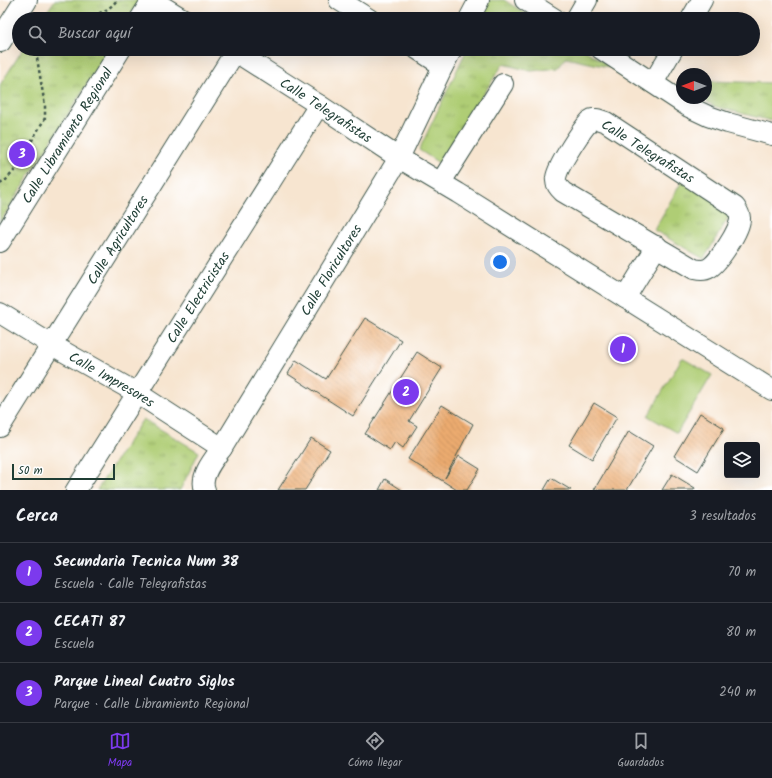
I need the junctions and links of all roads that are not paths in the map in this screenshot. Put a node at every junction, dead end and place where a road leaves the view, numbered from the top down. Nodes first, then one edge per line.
1 (26, 0) edge
2 (152, 0) edge
3 (339, 0) edge
4 (479, 0) edge
5 (524, 0) edge
6 (587, 0) edge
7 (702, 0) edge
8 (18, 12) edge
9 (144, 12) edge
10 (172, 12) edge
11 (358, 12) edge
12 (473, 12) edge
13 (544, 12) edge
14 (580, 12) edge
15 (695, 12) edge
16 (12, 22) edge
17 (0, 41) edge
18 (117, 56) edge
19 (229, 56) edge
20 (242, 56) edge
21 (612, 56) edge
22 (669, 56) edge
23 (448, 57) edge
24 (653, 83) junction
25 (503, 84) dead end
26 (319, 105) junction
27 (772, 135) edge
28 (399, 158) junction
29 (441, 182) junction
30 (0, 242) edge
31 (657, 246) junction
32 (625, 298) junction
33 (0, 313) edge
34 (52, 345) junction
35 (772, 390) edge
36 (137, 393) junction
37 (0, 427) edge
38 (222, 448) junction
39 (204, 488) edge
40 (76, 490) edge

1 - 8 highway
2 - 9 street
2 - 10 street
3 - 11 street
4 - 12 street
5 - 13 street
6 - 14 street
7 - 15 street
16 - 17 highway
18 - 30 street, Calle Libramiento Regional
19 - 34 street, Calle Agricultores
20 - 26 street, Calle Telegrafistas
21 - 24 street
22 - 24 street
23 - 28 street, Calle Floricultores
24 - 27 street
25 - 29 street
26 - 28 street, Calle Telegrafistas
26 - 36 street, Calle Electricistas
28 - 29 street, Calle Telegrafistas
28 - 38 street, Calle Floricultores
29 - 32 street, Calle Telegrafistas
31 - 31 street, Calle Telegrafistas
31 - 32 street
32 - 35 street, Calle Telegrafistas
33 - 34 street, Calle Impresores
34 - 36 street, Calle Impresores
34 - 37 street, Calle Agricultores
36 - 38 street, Calle Impresores
36 - 40 street, Calle Electricistas
38 - 39 street, Calle Floricultores

